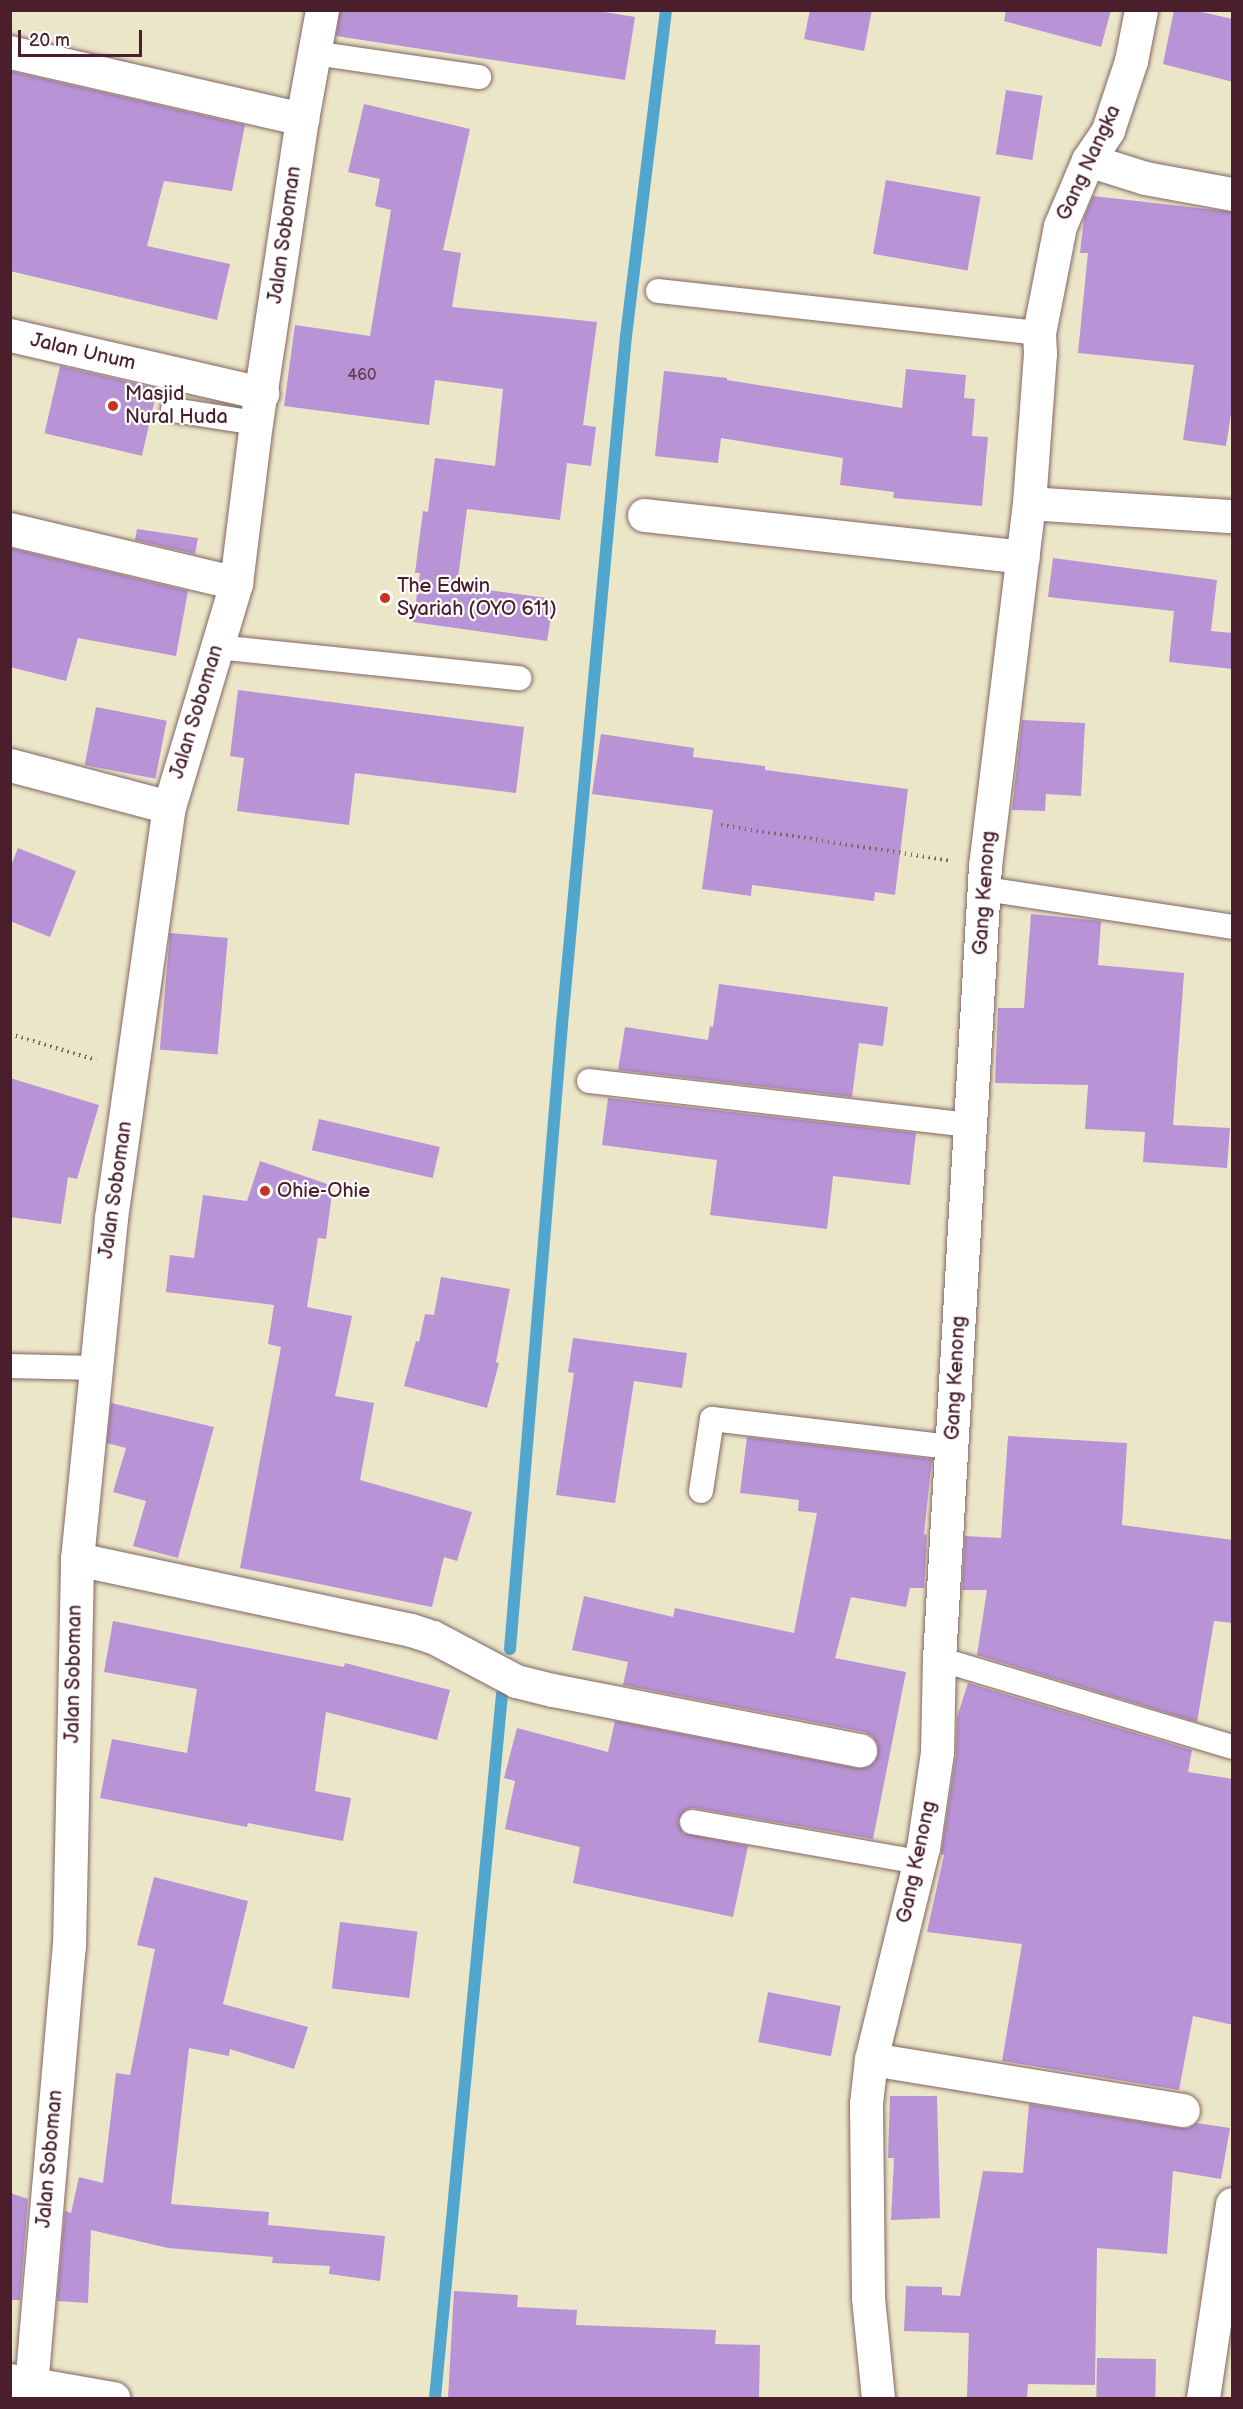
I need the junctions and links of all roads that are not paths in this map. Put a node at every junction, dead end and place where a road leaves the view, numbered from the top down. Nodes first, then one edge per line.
1 (322, 10) edge
2 (1141, 10) edge
3 (10, 52) edge
4 (314, 53) junction
5 (479, 77) dead end
6 (302, 119) junction
7 (1089, 160) junction
8 (1233, 194) edge
9 (658, 291) dead end
10 (10, 335) edge
11 (1040, 343) junction
12 (259, 408) junction
13 (172, 410) dead end
14 (1029, 503) junction
15 (644, 514) dead end
16 (1233, 516) edge
17 (10, 529) edge
18 (1023, 557) junction
19 (236, 583) junction
20 (217, 647) junction
21 (519, 678) dead end
22 (10, 765) edge
23 (169, 807) junction
24 (985, 877) junction
25 (1233, 927) edge
26 (589, 1082) dead end
27 (970, 1125) junction
28 (10, 1366) edge
29 (94, 1368) junction
30 (952, 1447) junction
31 (701, 1491) dead end
32 (77, 1559) junction
33 (939, 1659) junction
34 (1233, 1747) edge
35 (860, 1749) dead end
36 (692, 1822) dead end
37 (920, 1863) junction
38 (871, 2059) junction
39 (1183, 2110) dead end
40 (1233, 2204) edge
41 (24, 2388) edge
42 (113, 2398) edge
43 (878, 2398) edge
44 (1203, 2398) edge

1 - 4 street, Jalan Soboman
2 - 7 street, Gang Nangka
3 - 6 street
4 - 5 lane
4 - 6 street, Jalan Soboman
6 - 12 street, Jalan Soboman
7 - 8 street
7 - 11 street, Gang Nangka
9 - 11 lane
10 - 12 street, Jalan Unum
11 - 14 street, Gang Kenong
12 - 13 lane
12 - 19 street, Jalan Soboman
14 - 16 street
14 - 18 street, Gang Kenong
15 - 18 street
17 - 19 street
18 - 24 street, Gang Kenong
19 - 20 street, Jalan Soboman
20 - 21 lane
20 - 23 street, Jalan Soboman
22 - 23 street
23 - 29 street, Jalan Soboman
24 - 25 lane
24 - 27 street, Gang Kenong
26 - 27 lane
27 - 30 street, Gang Kenong
28 - 29 lane
29 - 32 street, Jalan Soboman
30 - 31 lane
30 - 33 street, Gang Kenong
32 - 35 street
32 - 41 street, Jalan Soboman
33 - 34 lane
33 - 37 street, Gang Kenong
36 - 37 lane
37 - 38 street, Gang Kenong
38 - 39 street
38 - 43 street, Gang Kenong
40 - 44 street
41 - 42 street

